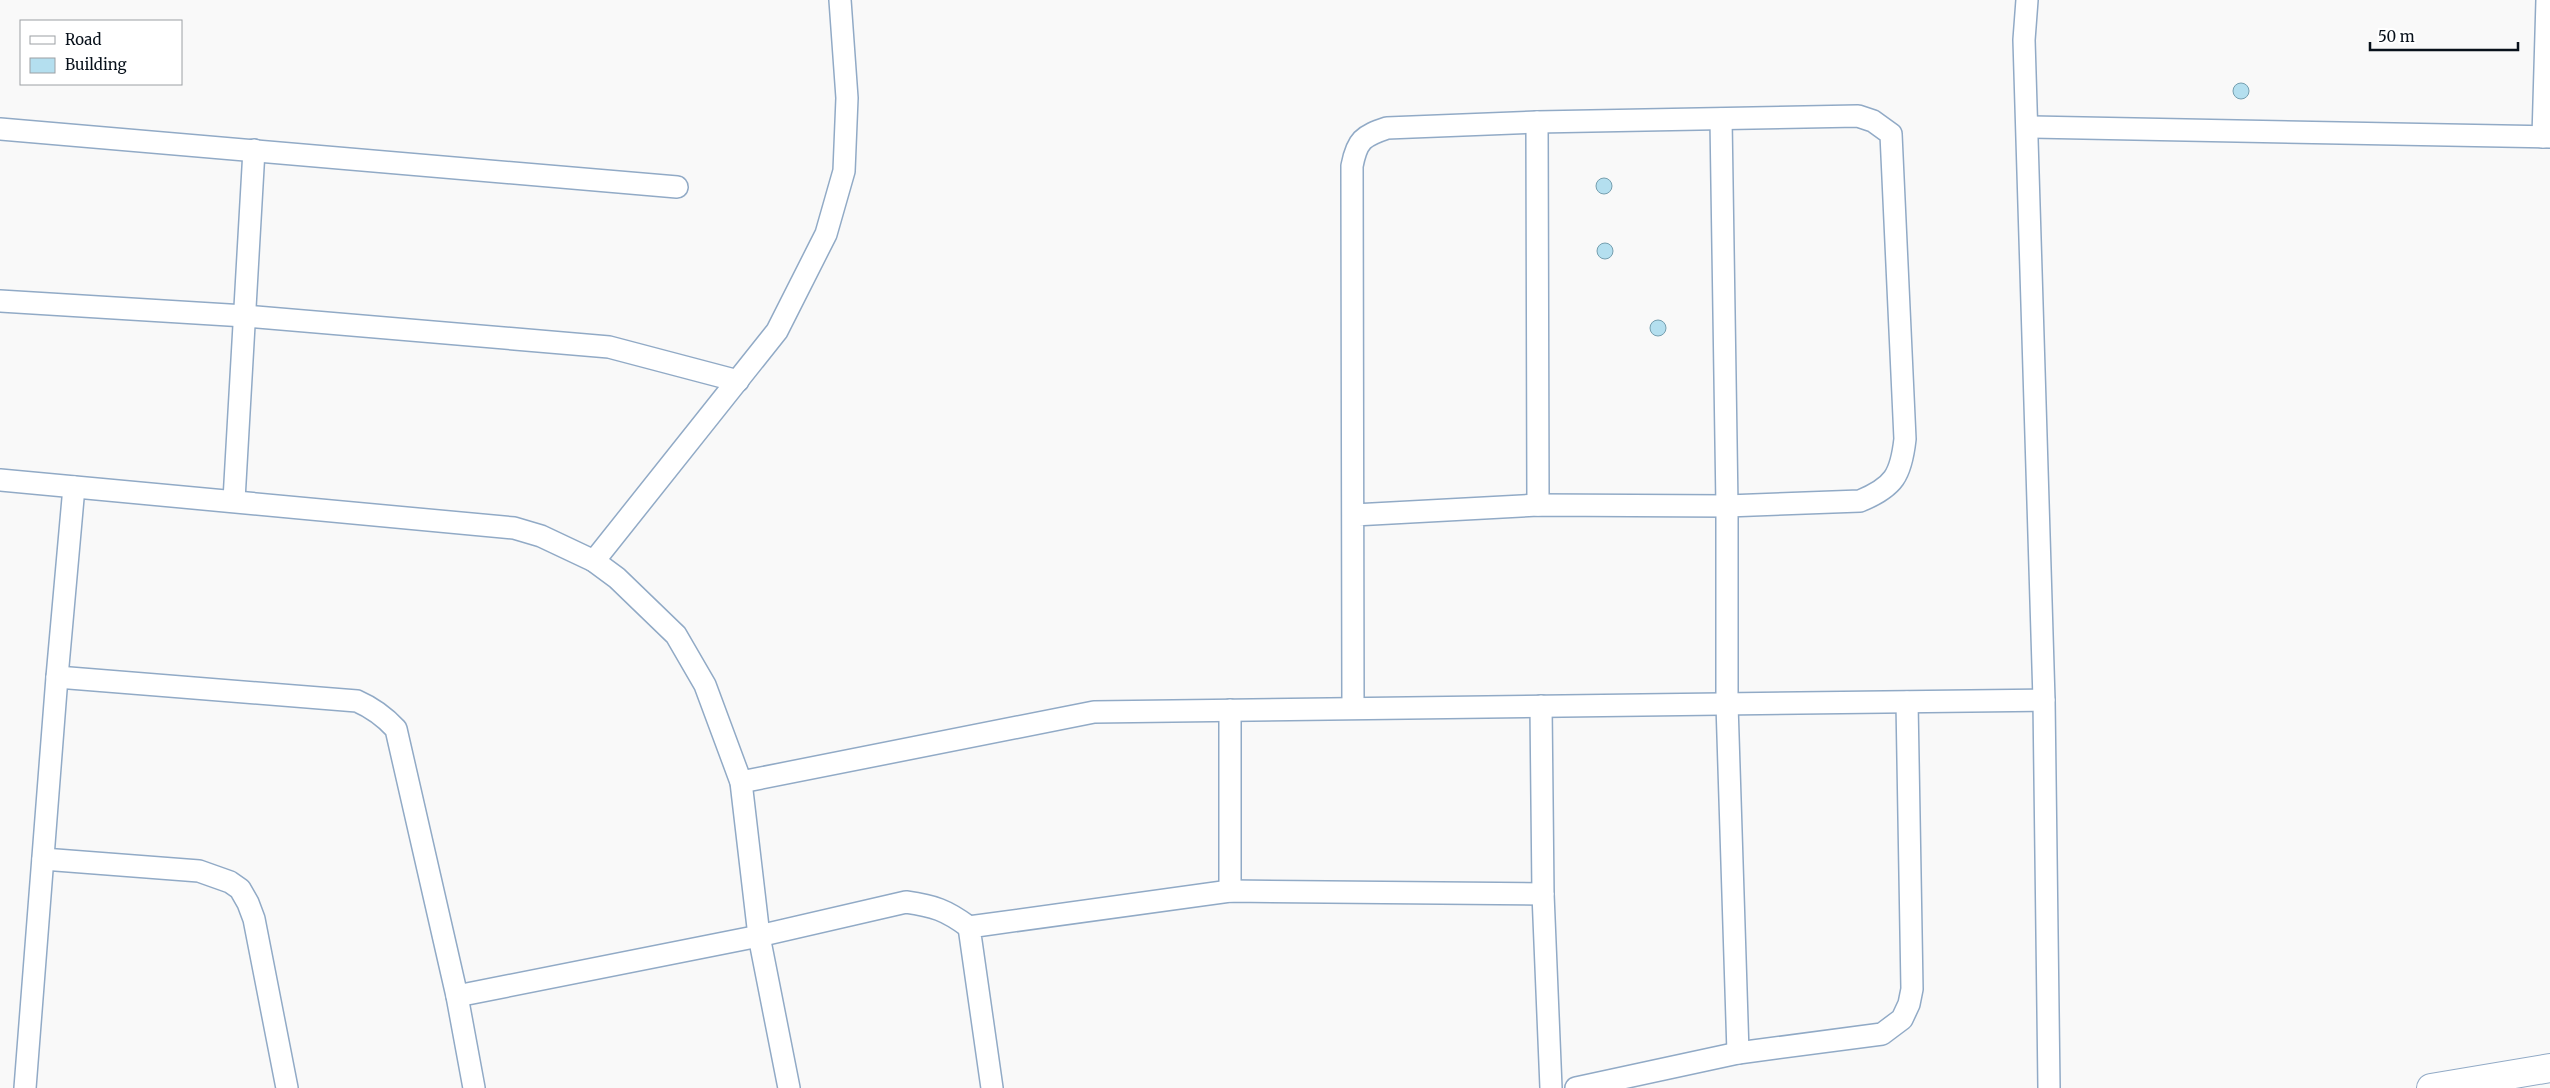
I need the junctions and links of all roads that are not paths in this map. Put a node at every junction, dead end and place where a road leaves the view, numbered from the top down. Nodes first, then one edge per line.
1 (840, 0) edge
2 (2027, 0) edge
3 (2547, 0) edge
4 (1721, 119) junction
5 (1537, 122) junction
6 (2028, 127) junction
7 (0, 129) edge
8 (2547, 137) edge
9 (254, 150) junction
10 (677, 187) dead end
11 (0, 301) edge
12 (245, 316) junction
13 (738, 381) junction
14 (0, 480) edge
15 (74, 487) junction
16 (234, 500) junction
17 (1538, 505) junction
18 (1727, 506) junction
19 (1354, 514) junction
20 (594, 561) junction
21 (57, 677) junction
22 (2044, 700) junction
23 (1907, 702) junction
24 (1727, 704) junction
25 (1541, 706) junction
26 (1353, 708) junction
27 (1230, 710) junction
28 (741, 782) junction
29 (43, 859) junction
30 (1230, 892) junction
31 (1543, 894) junction
32 (968, 928) junction
33 (759, 936) junction
34 (457, 996) junction
35 (1738, 1053) junction
36 (2550, 1068) edge
37 (25, 1088) edge
38 (287, 1088) edge
39 (474, 1088) edge
40 (789, 1088) edge
41 (992, 1088) edge
42 (1551, 1088) edge
43 (1576, 1088) edge
44 (2049, 1088) edge
45 (2431, 1088) edge

1 - 13 street
2 - 6 street
3 - 8 street
4 - 5 street
4 - 18 street
4 - 18 street
5 - 17 street
5 - 19 street
6 - 8 street
6 - 22 street
7 - 9 street
9 - 10 street
9 - 12 street
11 - 12 street
12 - 13 street
12 - 16 street
13 - 20 street
14 - 15 street
15 - 16 street
15 - 21 street
16 - 20 street
17 - 18 street
17 - 19 street
18 - 24 street
19 - 26 street
20 - 28 street
21 - 29 street
21 - 34 street
22 - 23 street
22 - 44 street
23 - 24 street
23 - 35 street
24 - 25 street
24 - 35 street
25 - 26 street
25 - 31 street
26 - 27 street
27 - 28 street
27 - 30 street
28 - 33 street
29 - 37 street
29 - 38 street
30 - 31 street
30 - 32 street
31 - 42 street
32 - 33 street
32 - 41 street
33 - 34 street
33 - 40 street
34 - 39 street
35 - 43 street
36 - 45 street

